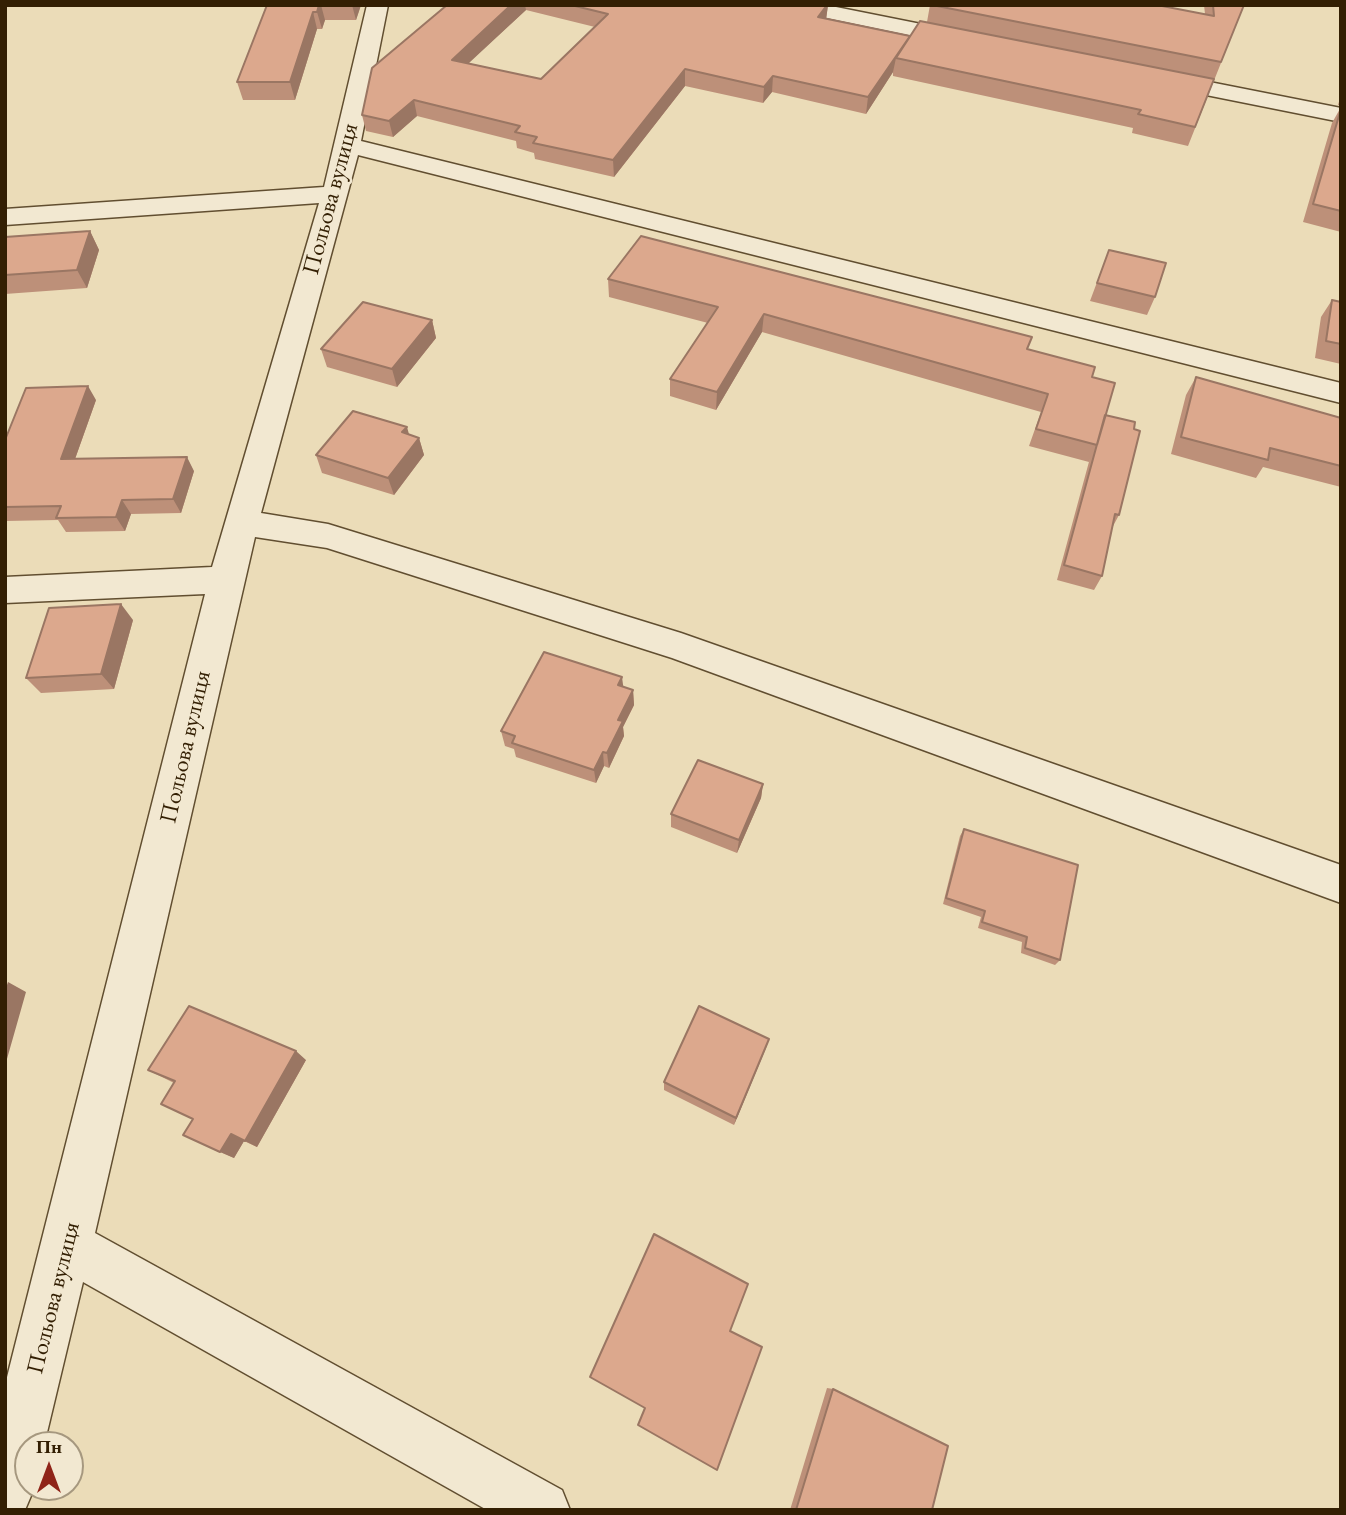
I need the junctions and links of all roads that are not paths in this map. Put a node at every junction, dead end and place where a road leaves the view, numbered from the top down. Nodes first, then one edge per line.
1 (378, 5) edge
2 (793, 5) edge
3 (985, 44) edge
4 (1135, 74) edge
5 (1341, 115) edge
6 (348, 145) junction
7 (332, 194) junction
8 (5, 216) edge
9 (1341, 393) edge
10 (244, 523) junction
11 (226, 580) junction
12 (5, 590) edge
13 (1341, 884) edge
14 (67, 1245) junction
15 (5, 1491) edge
16 (542, 1510) edge

1 - 6 street, Польова вулиця
2 - 3 street
4 - 5 street
6 - 7 street, Польова вулиця
6 - 9 street
7 - 8 street
7 - 10 street, Польова вулиця
10 - 11 street, Польова вулиця
10 - 13 street
11 - 12 street
11 - 14 street, Польова вулиця
14 - 15 street, Польова вулиця
14 - 16 street

